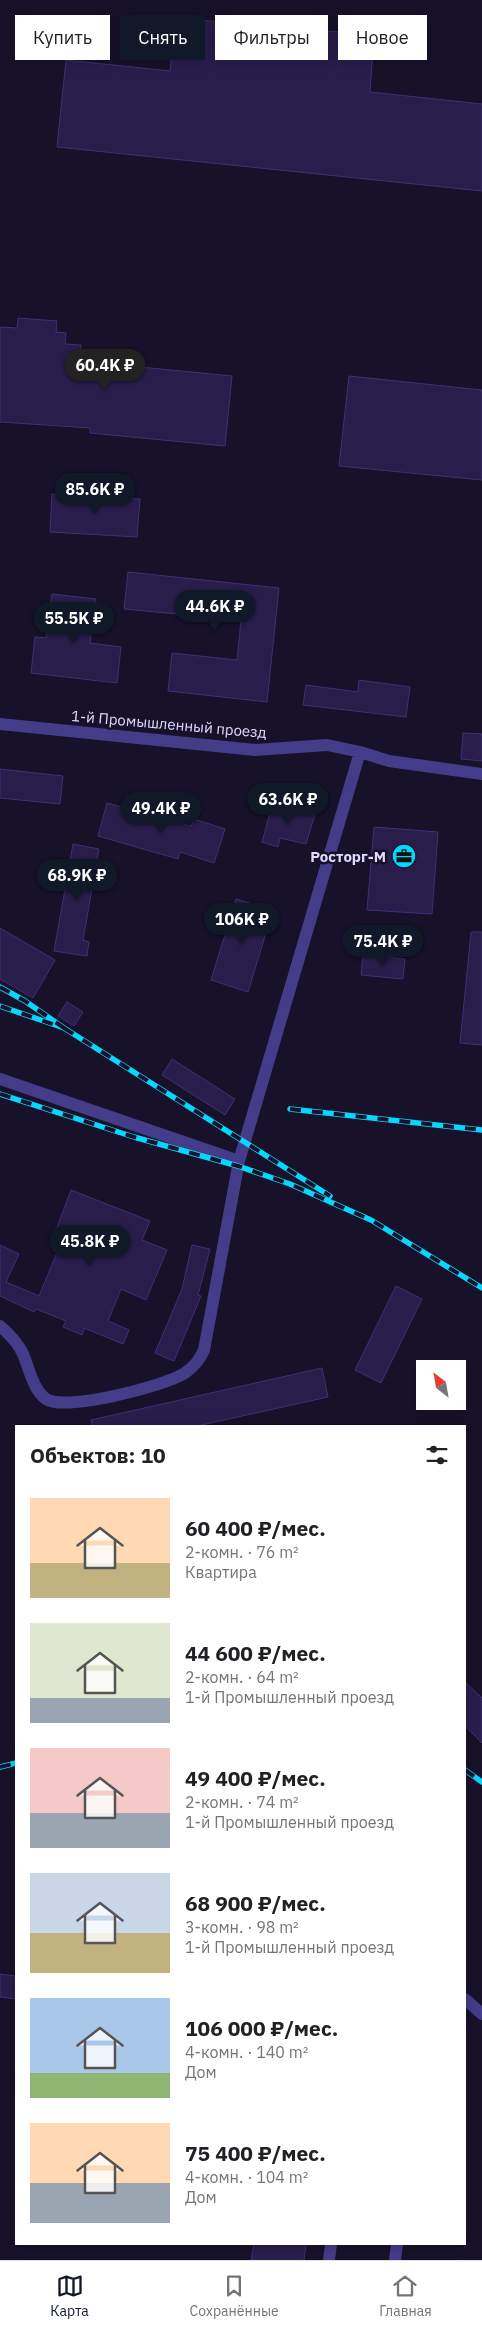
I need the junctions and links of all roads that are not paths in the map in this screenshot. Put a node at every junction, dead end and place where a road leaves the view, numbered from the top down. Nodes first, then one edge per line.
1 (0, 724) edge
2 (360, 752) junction
3 (482, 774) edge
4 (0, 1078) edge
5 (238, 1161) junction
6 (0, 1326) edge
7 (466, 2000) edge
8 (482, 2014) edge
9 (331, 2245) edge
10 (397, 2245) edge
11 (329, 2260) edge
12 (395, 2260) edge

1 - 2 street, 1-й Промышленный проезд
2 - 3 street, 1-й Промышленный проезд
2 - 5 street
4 - 5 street
5 - 6 street
7 - 8 street
9 - 11 street
10 - 12 street

